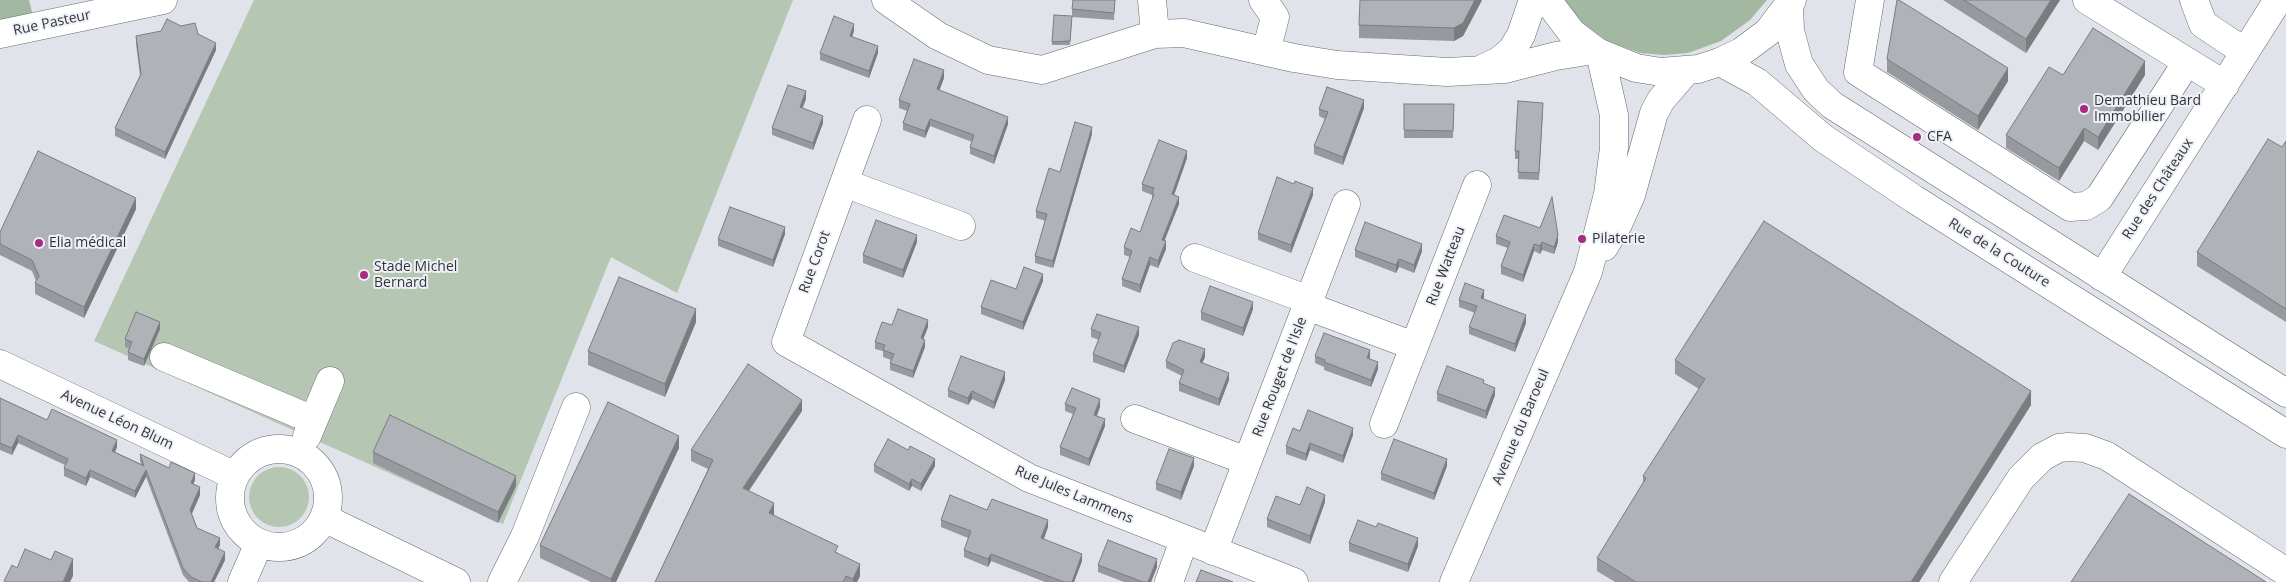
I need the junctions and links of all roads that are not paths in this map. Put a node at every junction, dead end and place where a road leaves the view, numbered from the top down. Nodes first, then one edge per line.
1 (163, 0) edge
2 (886, 0) edge
3 (1152, 0) edge
4 (1263, 0) edge
5 (1533, 0) edge
6 (1547, 0) edge
7 (1870, 0) edge
8 (2087, 0) edge
9 (2194, 0) edge
10 (2278, 0) edge
11 (1791, 3) edge
12 (0, 34) edge
13 (1155, 34) junction
14 (1597, 51) junction
15 (1266, 52) junction
16 (2245, 52) junction
17 (1720, 62) junction
18 (2187, 62) junction
19 (1687, 70) junction
20 (1476, 71) junction
21 (2224, 85) junction
22 (867, 120) dead end
23 (844, 182) junction
24 (2034, 184) junction
25 (1477, 185) dead end
26 (1346, 204) dead end
27 (2011, 219) junction
28 (961, 226) dead end
29 (1195, 258) dead end
30 (1588, 272) junction
31 (2102, 276) junction
32 (1308, 303) junction
33 (786, 342) joint
34 (1414, 346) junction
35 (164, 357) dead end
36 (0, 364) edge
37 (330, 381) dead end
38 (2286, 393) edge
39 (576, 407) dead end
40 (1135, 419) dead end
41 (314, 420) junction
42 (1384, 424) dead end
43 (2286, 434) edge
44 (300, 453) junction
45 (1247, 460) junction
46 (235, 476) junction
47 (324, 518) junction
48 (1184, 540) junction
49 (259, 543) junction
50 (1213, 551) junction
51 (2286, 572) edge
52 (242, 582) edge
53 (456, 582) edge
54 (502, 582) edge
55 (1169, 582) edge
56 (1294, 582) edge
57 (1454, 582) edge
58 (1953, 582) edge

1 - 12 street, Rue Pasteur
2 - 13 street
3 - 13 street
4 - 15 street
5 - 20 street
6 - 14 street
7 - 24 street
8 - 18 street
9 - 16 street
10 - 16 street, Rue des Châteaux
11 - 17 street
11 - 27 street
13 - 15 street
14 - 19 street
14 - 20 street
14 - 30 street, Avenue du Baroeul
15 - 20 street
16 - 21 street, Rue des Châteaux
17 - 19 street
17 - 43 street, Rue de la Couture
18 - 21 street
18 - 24 street
19 - 30 street, Avenue du Baroeul
21 - 31 street, Rue des Châteaux
22 - 23 street, Rue Corot
23 - 28 street
23 - 33 street, Rue Corot
24 - 27 street
25 - 34 street, Rue Watteau
26 - 32 street, Rue Rouget de l'Isle
27 - 31 street
29 - 32 street
30 - 57 street, Avenue du Baroeul
31 - 38 street
32 - 34 street
32 - 45 street, Rue Rouget de l'Isle
33 - 48 street, Rue Jules Lammens
34 - 42 street, Rue Watteau
35 - 41 street
36 - 46 street, Avenue Léon Blum
37 - 41 street
39 - 54 street
40 - 45 street
41 - 44 street
44 - 46 street
44 - 47 street
45 - 50 street, Rue Rouget de l'Isle
46 - 49 street
47 - 49 street
47 - 53 street
48 - 50 street, Rue Jules Lammens
48 - 55 street
49 - 52 street
50 - 56 street, Rue Jules Lammens
51 - 58 street

